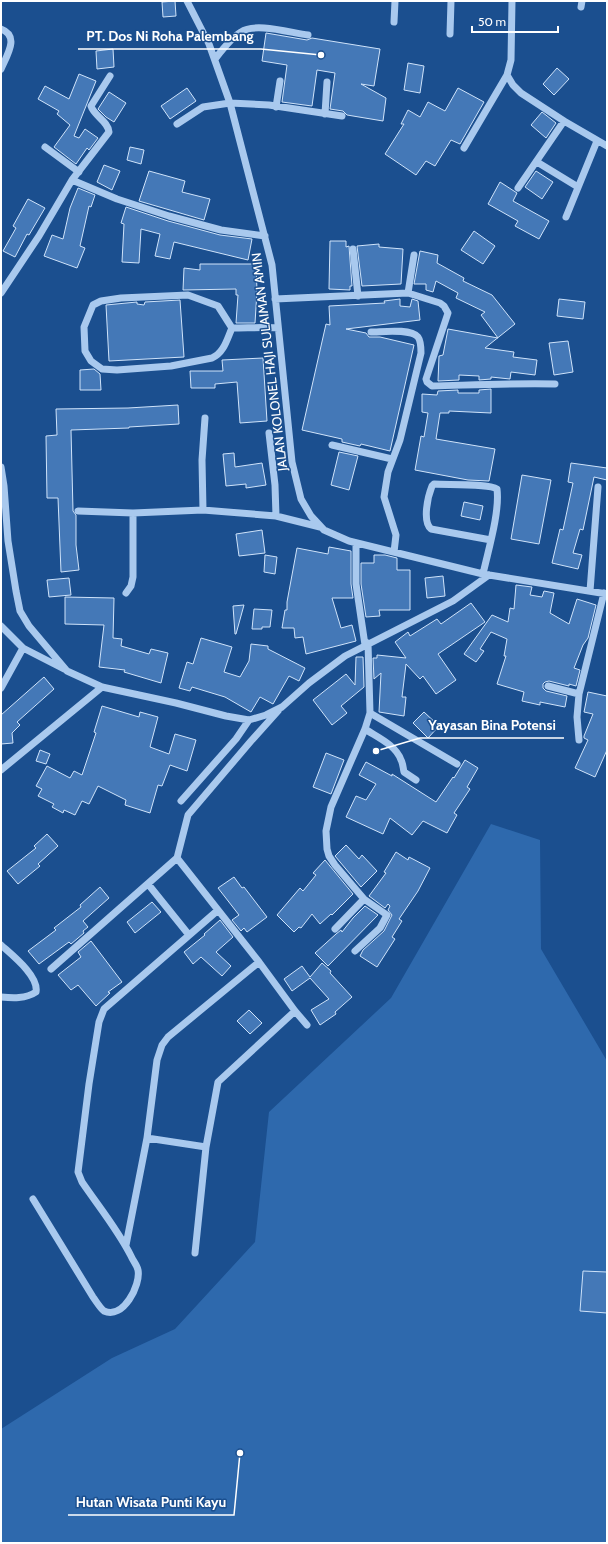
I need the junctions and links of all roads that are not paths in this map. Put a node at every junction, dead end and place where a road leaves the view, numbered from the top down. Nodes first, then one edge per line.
1 (187, 1) edge
2 (395, 1) edge
3 (451, 1) edge
4 (512, 1) edge
5 (394, 22) dead end
6 (1, 29) edge
7 (450, 34) dead end
8 (308, 35) dead end
9 (215, 59) junction
10 (1, 69) edge
11 (507, 75) junction
12 (110, 76) dead end
13 (280, 81) dead end
14 (327, 82) dead end
15 (230, 103) junction
16 (276, 107) junction
17 (324, 114) junction
18 (342, 116) dead end
19 (564, 121) junction
20 (177, 124) dead end
21 (597, 141) junction
22 (607, 146) edge
23 (45, 147) dead end
24 (464, 148) dead end
25 (537, 162) junction
26 (79, 172) junction
27 (72, 180) junction
28 (578, 187) junction
29 (518, 188) dead end
30 (566, 217) dead end
31 (265, 236) junction
32 (353, 249) dead end
33 (414, 255) dead end
34 (1, 293) edge
35 (408, 293) junction
36 (358, 296) junction
37 (276, 299) junction
38 (232, 328) junction
39 (278, 328) junction
40 (371, 332) dead end
41 (555, 384) dead end
42 (204, 418) dead end
43 (269, 433) dead end
44 (332, 445) dead end
45 (392, 459) junction
46 (1, 467) edge
47 (3, 485) edge
48 (598, 487) dead end
49 (203, 510) junction
50 (78, 511) dead end
51 (133, 513) junction
52 (276, 516) junction
53 (320, 527) junction
54 (491, 540) junction
55 (356, 543) junction
56 (394, 552) junction
57 (486, 574) junction
58 (590, 590) junction
59 (126, 593) dead end
60 (605, 594) edge
61 (1, 626) edge
62 (366, 644) junction
63 (23, 648) junction
64 (67, 671) junction
65 (548, 686) dead end
66 (102, 687) junction
67 (1, 688) edge
68 (579, 694) junction
69 (282, 707) junction
70 (370, 713) junction
71 (249, 720) junction
72 (365, 729) junction
73 (579, 740) dead end
74 (457, 764) dead end
75 (1, 770) edge
76 (416, 780) dead end
77 (181, 801) dead end
78 (177, 858) junction
79 (148, 884) junction
80 (364, 899) junction
81 (217, 911) junction
82 (335, 929) dead end
83 (189, 934) junction
84 (1, 945) edge
85 (355, 952) dead end
86 (259, 962) junction
87 (51, 968) dead end
88 (1, 997) edge
89 (295, 1011) junction
90 (307, 1025) dead end
91 (147, 1138) junction
92 (206, 1147) junction
93 (33, 1199) dead end
94 (126, 1245) junction
95 (195, 1253) dead end

1 - 9 street, JALAN KOLONEL HAJI SULAIMAN AMIN
2 - 5 street
3 - 7 street
4 - 11 street
6 - 10 street
8 - 9 street
9 - 15 street, JALAN KOLONEL HAJI SULAIMAN AMIN
11 - 19 street
11 - 24 street
12 - 26 street
13 - 16 street
14 - 17 street
15 - 16 street
15 - 20 street
15 - 31 street, JALAN KOLONEL HAJI SULAIMAN AMIN
16 - 17 street
17 - 18 street
19 - 21 street
19 - 25 street
21 - 22 street
21 - 28 street
23 - 26 street
25 - 28 street
25 - 29 street
26 - 27 street
27 - 31 street
27 - 34 street
28 - 30 street
31 - 37 street, JALAN KOLONEL HAJI SULAIMAN AMIN
32 - 36 street
33 - 35 street
35 - 36 street
35 - 41 street
36 - 37 street
37 - 39 street, JALAN KOLONEL HAJI SULAIMAN AMIN
38 - 38 street
38 - 39 street
39 - 53 street, JALAN KOLONEL HAJI SULAIMAN AMIN
40 - 45 street
42 - 49 street
43 - 52 street
44 - 45 street
45 - 56 street
46 - 47 street
47 - 64 street
48 - 58 street
49 - 51 street
49 - 52 street
50 - 51 street
51 - 59 street
52 - 53 street
53 - 55 street, JALAN KOLONEL HAJI SULAIMAN AMIN
54 - 54 street
54 - 57 street
55 - 56 street, JALAN KOLONEL HAJI SULAIMAN AMIN
55 - 62 street
56 - 57 street, JALAN KOLONEL HAJI SULAIMAN AMIN
57 - 58 street, JALAN KOLONEL HAJI SULAIMAN AMIN
57 - 62 street
58 - 60 street, JALAN KOLONEL HAJI SULAIMAN AMIN
60 - 68 street
61 - 63 street
62 - 69 street
62 - 70 street
63 - 64 street
63 - 67 street
64 - 66 street
65 - 68 street
66 - 71 street
66 - 75 street
68 - 73 street
69 - 71 street
69 - 78 street
70 - 72 street
70 - 74 street
71 - 77 street
72 - 76 street
72 - 80 street
78 - 79 street
78 - 81 street
79 - 83 street
79 - 87 street
80 - 82 street
80 - 85 street
81 - 83 street
81 - 86 street
83 - 94 street
84 - 88 street
86 - 89 street
86 - 91 street
89 - 90 street
89 - 92 street
91 - 92 street
91 - 94 street
92 - 95 street
93 - 94 street

